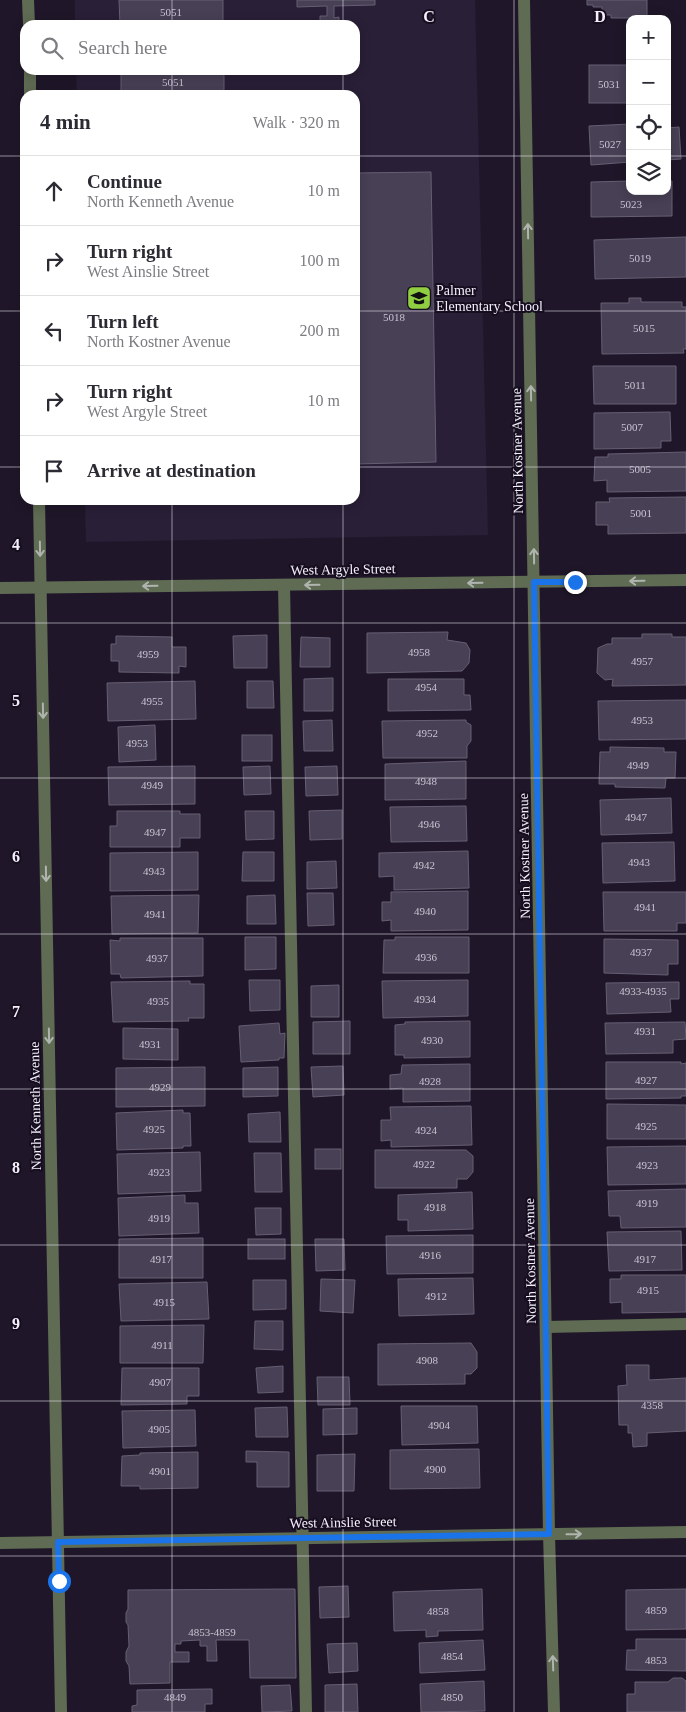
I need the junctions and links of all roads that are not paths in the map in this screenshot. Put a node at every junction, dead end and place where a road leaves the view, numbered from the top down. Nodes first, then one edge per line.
1 (28, 0) edge
2 (524, 0) edge
3 (29, 20) edge
4 (30, 75) edge
5 (30, 90) edge
6 (39, 505) edge
7 (686, 580) edge
8 (534, 582) junction
9 (284, 585) junction
10 (0, 588) edge
11 (41, 588) junction
12 (686, 1324) edge
13 (546, 1327) junction
14 (686, 1532) edge
15 (549, 1534) junction
16 (302, 1538) junction
17 (58, 1542) junction
18 (0, 1543) edge
19 (61, 1712) edge
20 (306, 1712) edge
21 (554, 1712) edge

1 - 3 street
8 -> 2 street, North Kostner Avenue
4 - 5 street
6 -> 11 street, North Kenneth Avenue
7 -> 8 street, West Argyle Street
8 -> 9 street, West Argyle Street
8 - 13 street, North Kostner Avenue
9 -> 11 street, West Argyle Street
9 - 16 street
10 - 11 street, West Argyle Street
11 -> 17 street, North Kenneth Avenue
12 - 13 street
13 - 15 street, North Kostner Avenue
15 -> 14 street, West Ainslie Street
15 - 16 street, West Ainslie Street
21 -> 15 street, North Kostner Avenue
16 - 17 street, West Ainslie Street
16 - 20 street
17 - 18 street, West Ainslie Street
17 - 19 street, North Kenneth Avenue

